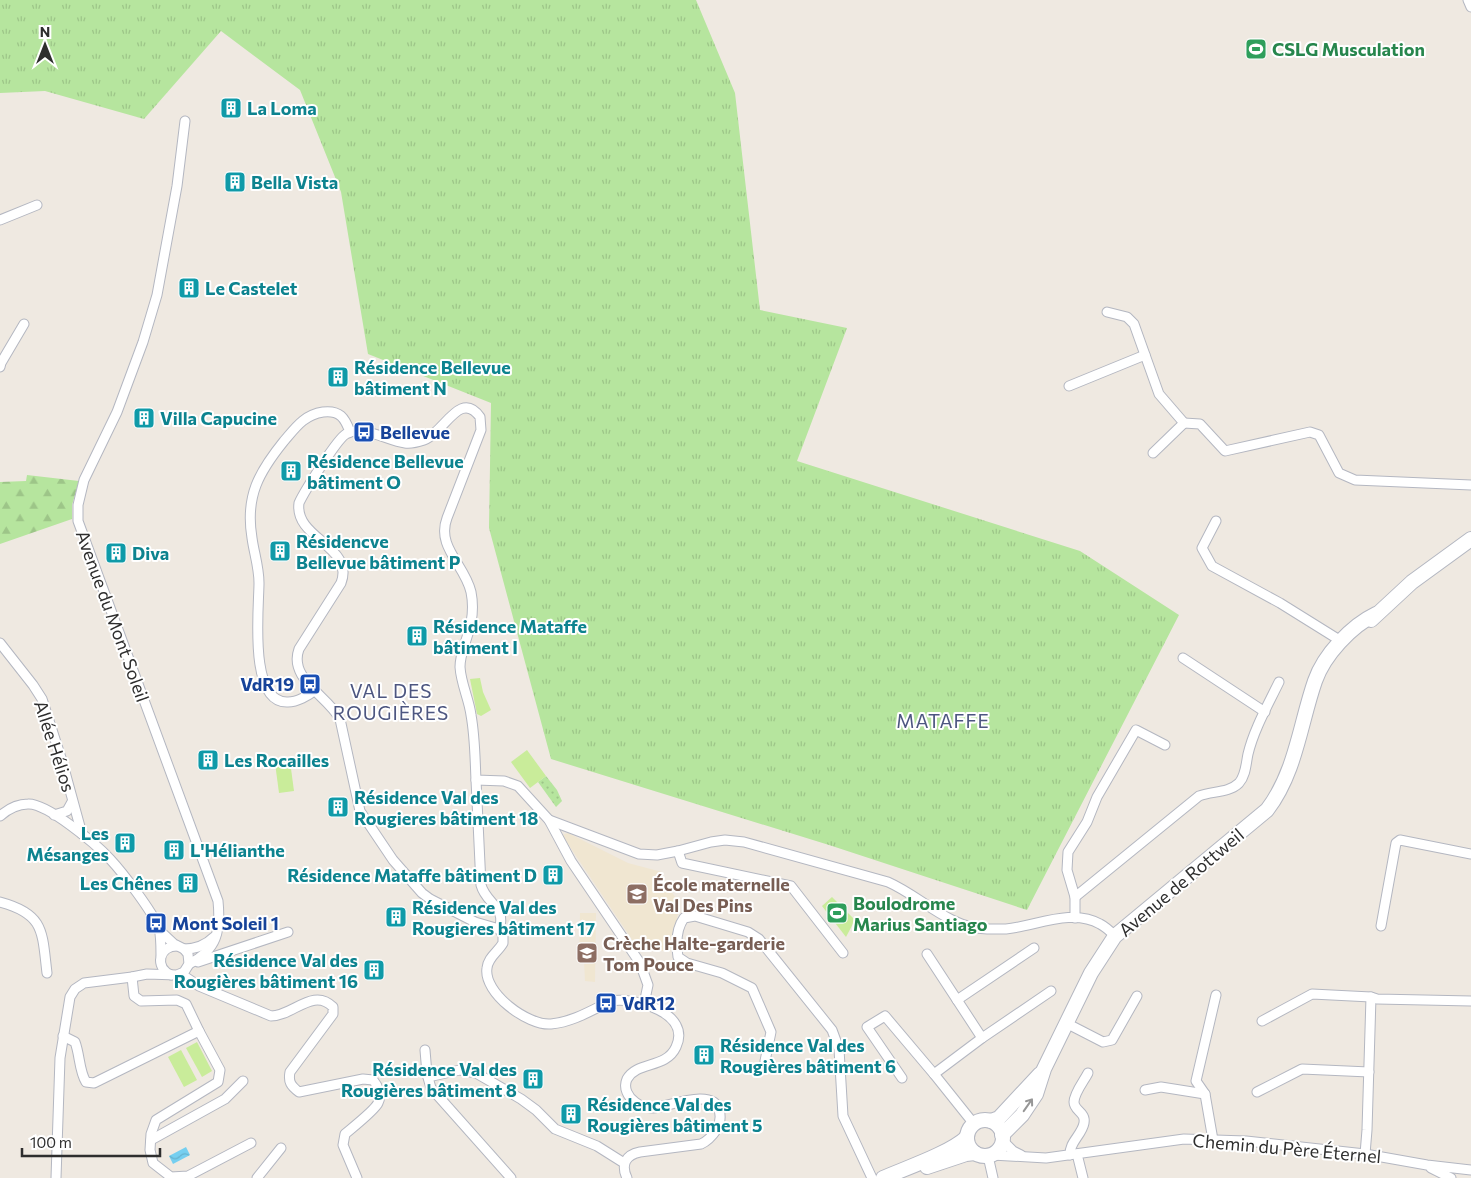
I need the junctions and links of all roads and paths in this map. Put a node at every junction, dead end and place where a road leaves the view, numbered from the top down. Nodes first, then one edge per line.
1 (1468, 0) edge
2 (1471, 7) edge
3 (185, 121) dead end
4 (37, 205) dead end
5 (0, 220) edge
6 (1107, 312) dead end
7 (24, 324) dead end
8 (1145, 355) junction
9 (0, 367) edge
10 (1069, 386) dead end
11 (1184, 423) junction
12 (350, 432) junction
13 (1153, 453) dead end
14 (1471, 485) edge
15 (1216, 520) dead end
16 (1471, 539) edge
17 (1376, 614) junction
18 (1341, 641) junction
19 (0, 643) edge
20 (1183, 658) dead end
21 (1279, 682) dead end
22 (315, 690) junction
23 (1311, 695) junction
24 (1265, 712) junction
25 (1165, 745) dead end
26 (476, 780) junction
27 (72, 802) junction
28 (54, 815) junction
29 (0, 816) edge
30 (549, 820) junction
31 (82, 834) junction
32 (678, 851) junction
33 (1471, 854) edge
34 (1075, 897) junction
35 (0, 902) edge
36 (1075, 918) junction
37 (1382, 926) dead end
38 (499, 929) junction
39 (159, 930) junction
40 (288, 932) dead end
41 (216, 935) junction
42 (1115, 936) junction
43 (181, 948) junction
44 (1034, 948) dead end
45 (843, 953) dead end
46 (927, 954) dead end
47 (160, 957) junction
48 (189, 965) junction
49 (47, 973) dead end
50 (147, 974) junction
51 (177, 974) junction
52 (132, 977) junction
53 (1051, 991) dead end
54 (1216, 995) dead end
55 (1137, 996) dead end
56 (1372, 997) junction
57 (957, 1000) junction
58 (1471, 1001) edge
59 (644, 1004) junction
60 (1262, 1021) dead end
61 (1066, 1023) junction
62 (199, 1031) junction
63 (63, 1036) junction
64 (982, 1038) junction
65 (425, 1050) dead end
66 (765, 1061) dead end
67 (1044, 1070) junction
68 (1369, 1072) junction
69 (1088, 1073) dead end
70 (934, 1074) junction
71 (428, 1077) junction
72 (902, 1078) dead end
73 (243, 1081) dead end
74 (1145, 1090) dead end
75 (1257, 1092) dead end
76 (1205, 1094) junction
77 (991, 1121) junction
78 (974, 1124) junction
79 (967, 1137) junction
80 (1003, 1138) junction
81 (151, 1140) junction
82 (1213, 1140) junction
83 (251, 1143) dead end
84 (281, 1148) dead end
85 (985, 1154) junction
86 (1073, 1154) junction
87 (1365, 1154) junction
88 (1028, 1157) junction
89 (624, 1163) junction
90 (1427, 1165) junction
91 (1471, 1170) edge
92 (56, 1178) edge
93 (257, 1178) edge
94 (356, 1178) edge
95 (511, 1178) edge
96 (627, 1178) edge
97 (872, 1178) edge
98 (883, 1178) edge
99 (888, 1178) edge
100 (993, 1178) edge
101 (1083, 1178) edge
102 (1451, 1178) edge

1 - 2 street
3 - 41 street, Avenue du Mont Soleil
4 - 5 street
6 - 8 street
7 - 9 street
8 - 10 street
8 - 11 street
11 - 13 street
11 - 14 street
12 - 22 street
12 - 22 street
12 - 26 street
15 - 18 street
16 - 17 main road, Avenue de Rottweil
17 - 18 main road, Avenue de Rottweil
17 - 23 main road, Avenue de Rottweil
18 - 23 main road, Avenue de Rottweil
19 - 27 street, Allée Hélios
20 - 24 street
21 - 24 street
22 - 38 street
23 - 42 main road, Avenue de Rottweil
24 - 34 street
25 - 34 street
26 - 30 street
26 - 38 street
27 - 28 street, Allée Hélios
27 - 31 street, Allée Hélios
28 - 29 street
28 - 31 street
30 - 32 street
30 - 59 street
31 - 39 street
32 - 36 street
32 - 45 street
33 - 37 street
34 - 36 street
35 - 49 street
36 - 42 street
38 - 59 street
39 - 43 street
39 - 47 street
40 - 48 street
41 - 43 street
41 - 48 street, Avenue du Mont Soleil
42 - 61 main road, Avenue de Rottweil
43 - 47 street
43 - 48 street
44 - 57 street
46 - 57 street
47 - 50 street
47 - 51 street
48 - 51 street
50 - 51 street
50 - 52 street
51 - 94 street
52 - 62 street
52 - 63 street
53 - 64 street
54 - 76 street
55 - 61 street
56 - 58 street
56 - 60 street
56 - 68 street
57 - 64 street
59 - 89 street
61 - 67 main road, Avenue de Rottweil
62 - 63 street
62 - 81 street
63 - 92 street
64 - 70 street
65 - 71 street
66 - 97 street
67 - 77 main road, Avenue de Rottweil
80 -> 67 main road, Avenue de Rottweil
68 - 75 street
68 - 87 street
69 - 86 street
70 - 72 street
70 - 78 street
71 - 89 street
71 - 95 street
73 - 81 street
74 - 76 street
76 - 82 street
77 - 78 main road
77 - 80 main road
78 - 79 main road
79 - 85 main road
79 - 98 main road
80 - 85 main road
80 - 88 street, Chemin du Père Éternel
81 - 83 street
82 - 86 street, Chemin du Père Éternel
82 - 87 street, Chemin du Père Éternel
84 - 93 street
85 - 88 street, Chemin du Père Éternel
85 - 99 main road
85 - 100 street
86 - 88 street, Chemin du Père Éternel
86 - 101 street
87 - 90 street, Chemin du Père Éternel
89 - 96 street
90 - 91 street, Chemin du Père Éternel
90 - 102 street, Chemin du Père Éternel

